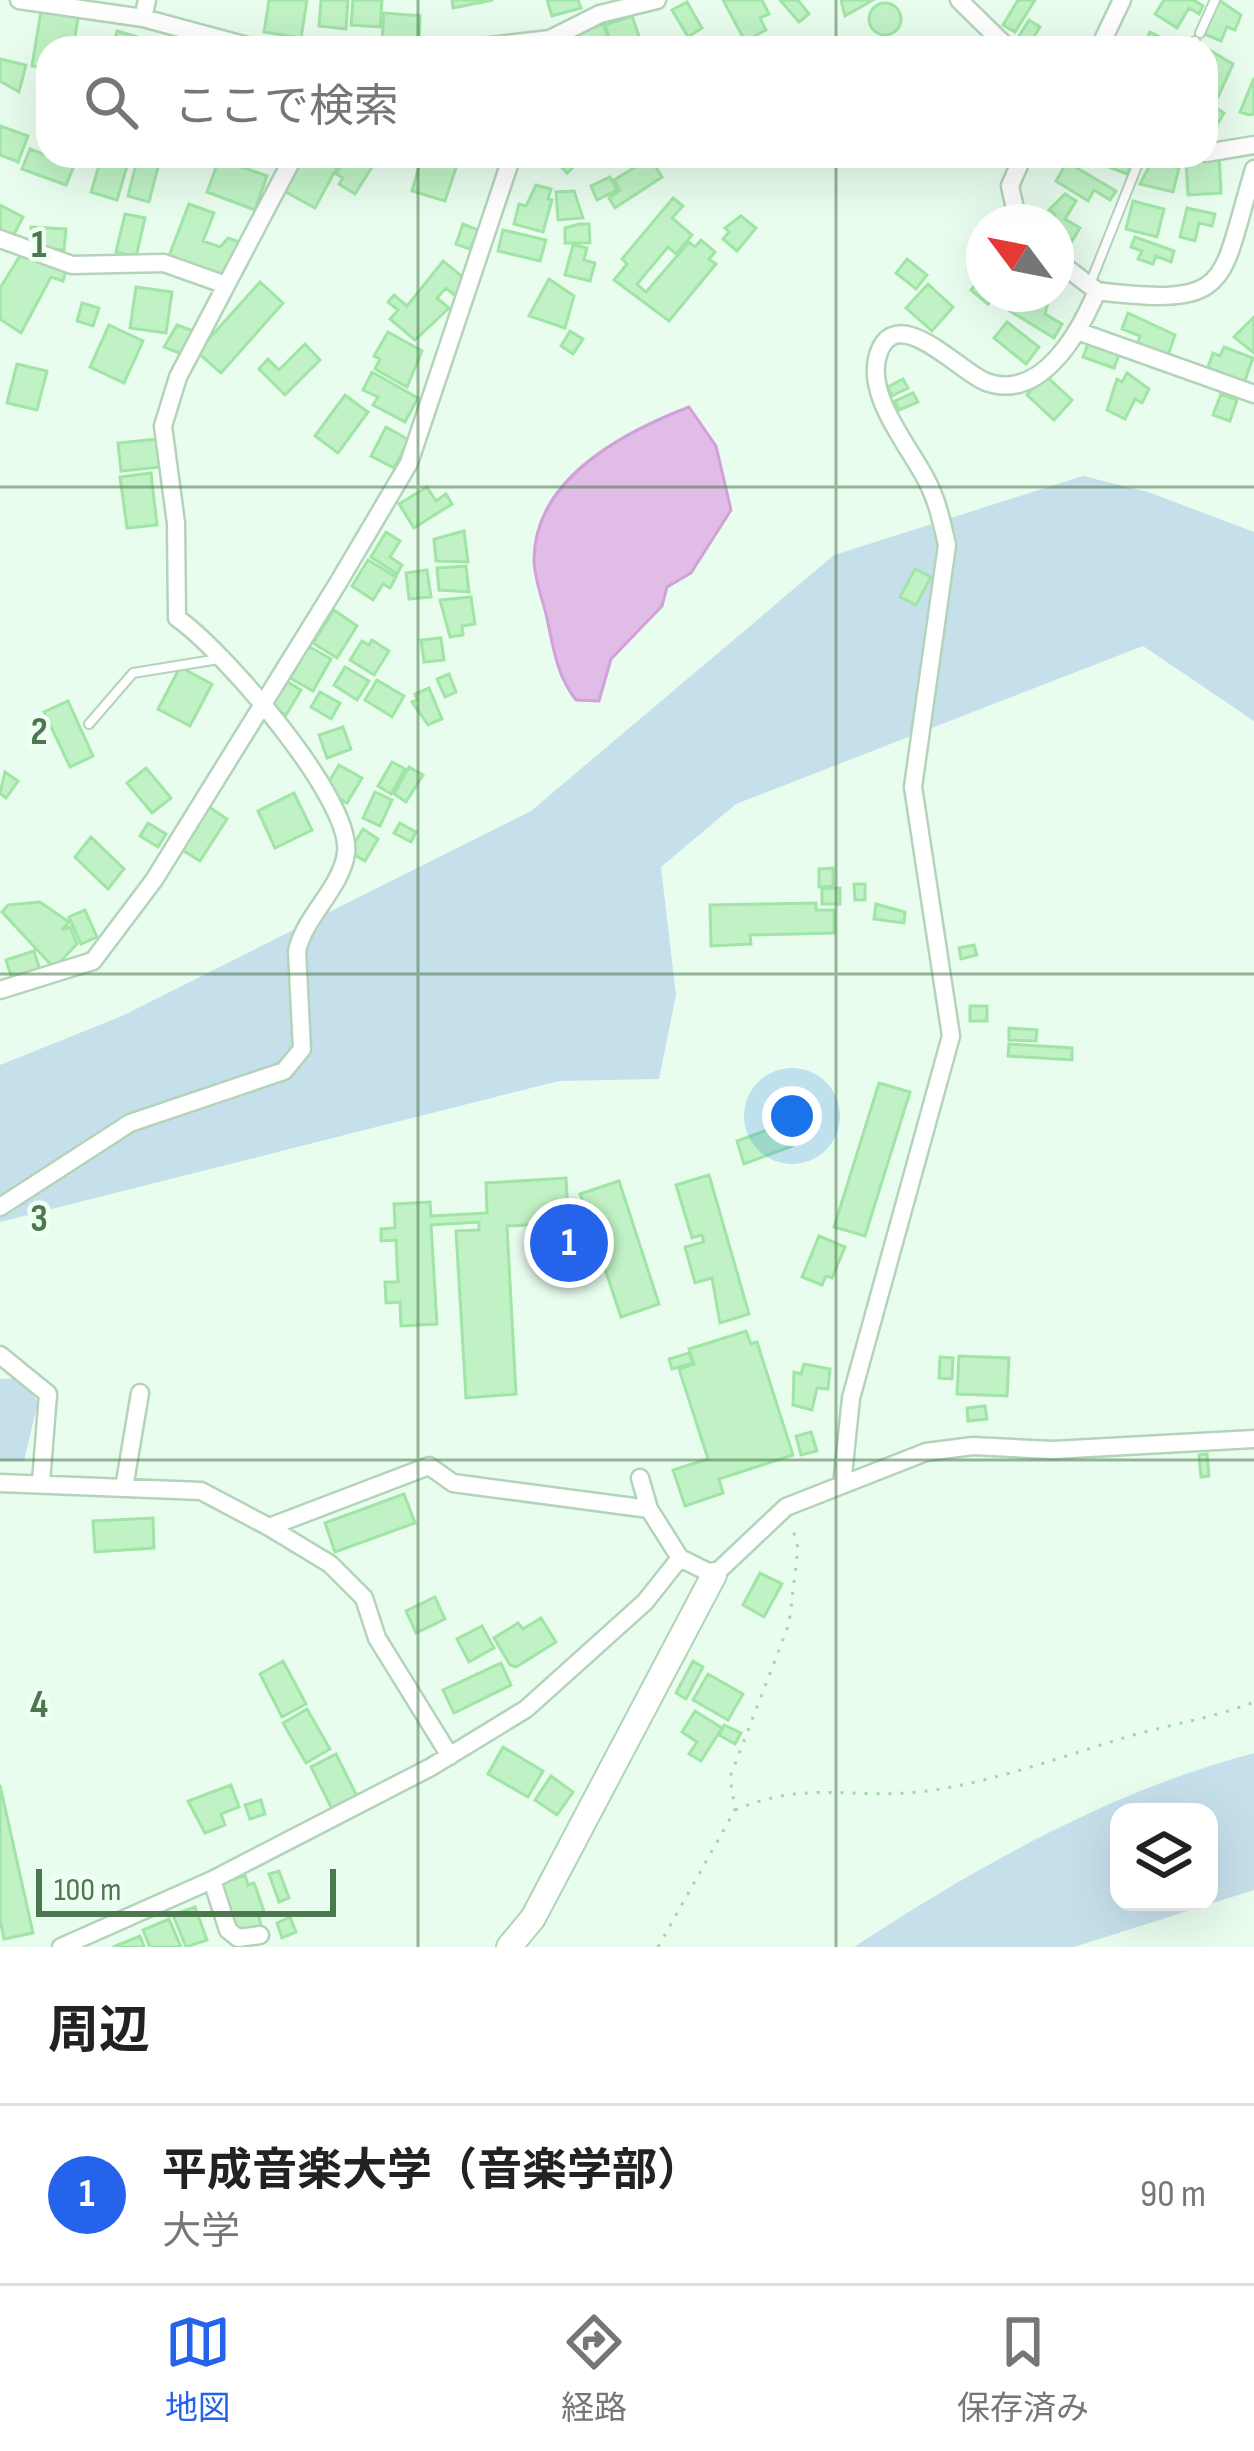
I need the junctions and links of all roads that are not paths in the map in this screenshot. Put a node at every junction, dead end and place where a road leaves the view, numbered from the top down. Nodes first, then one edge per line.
1 (19, 0) edge
2 (657, 0) edge
3 (959, 0) edge
4 (1122, 0) edge
5 (1216, 0) edge
6 (599, 7) edge
7 (145, 9) edge
8 (221, 36) edge
9 (560, 36) edge
10 (996, 36) edge
11 (1105, 36) edge
12 (1198, 36) edge
13 (1254, 145) edge
14 (1218, 151) edge
15 (288, 168) edge
16 (508, 168) edge
17 (1017, 168) edge
18 (1137, 168) edge
19 (1254, 169) edge
20 (1014, 204) edge
21 (0, 239) edge
22 (1074, 273) edge
23 (226, 285) junction
24 (1094, 288) junction
25 (1080, 332) junction
26 (1254, 394) edge
27 (225, 658) junction
28 (262, 700) junction
29 (88, 724) dead end
30 (0, 990) edge
31 (0, 1208) edge
32 (0, 1355) edge
33 (140, 1393) dead end
34 (1254, 1439) edge
35 (640, 1478) dead end
36 (41, 1482) junction
37 (0, 1483) edge
38 (842, 1485) junction
39 (124, 1488) junction
40 (649, 1509) junction
41 (269, 1526) junction
42 (680, 1558) junction
43 (714, 1575) junction
44 (450, 1756) junction
45 (212, 1880) junction
46 (260, 1935) dead end
47 (61, 1947) edge
48 (509, 1947) edge

1 - 7 street
2 - 6 street
3 - 10 street
4 - 11 street
5 - 12 lane
6 - 9 street
7 - 8 street
13 - 14 street
15 - 23 street
16 - 28 street
17 - 20 street
18 - 24 lane
19 - 24 street
21 - 23 street
22 - 24 street
23 - 27 street
24 - 25 street
25 - 26 street
25 - 38 street
27 - 28 street
27 - 29 lane
28 - 30 street
28 - 31 street
32 - 36 street
33 - 39 street
34 - 38 street
35 - 40 street
36 - 37 street
36 - 39 street
38 - 43 street
39 - 41 street
40 - 41 street
40 - 42 street
41 - 44 street
42 - 43 street
42 - 44 street
43 - 48 street
44 - 45 street
45 - 46 street
45 - 47 street

